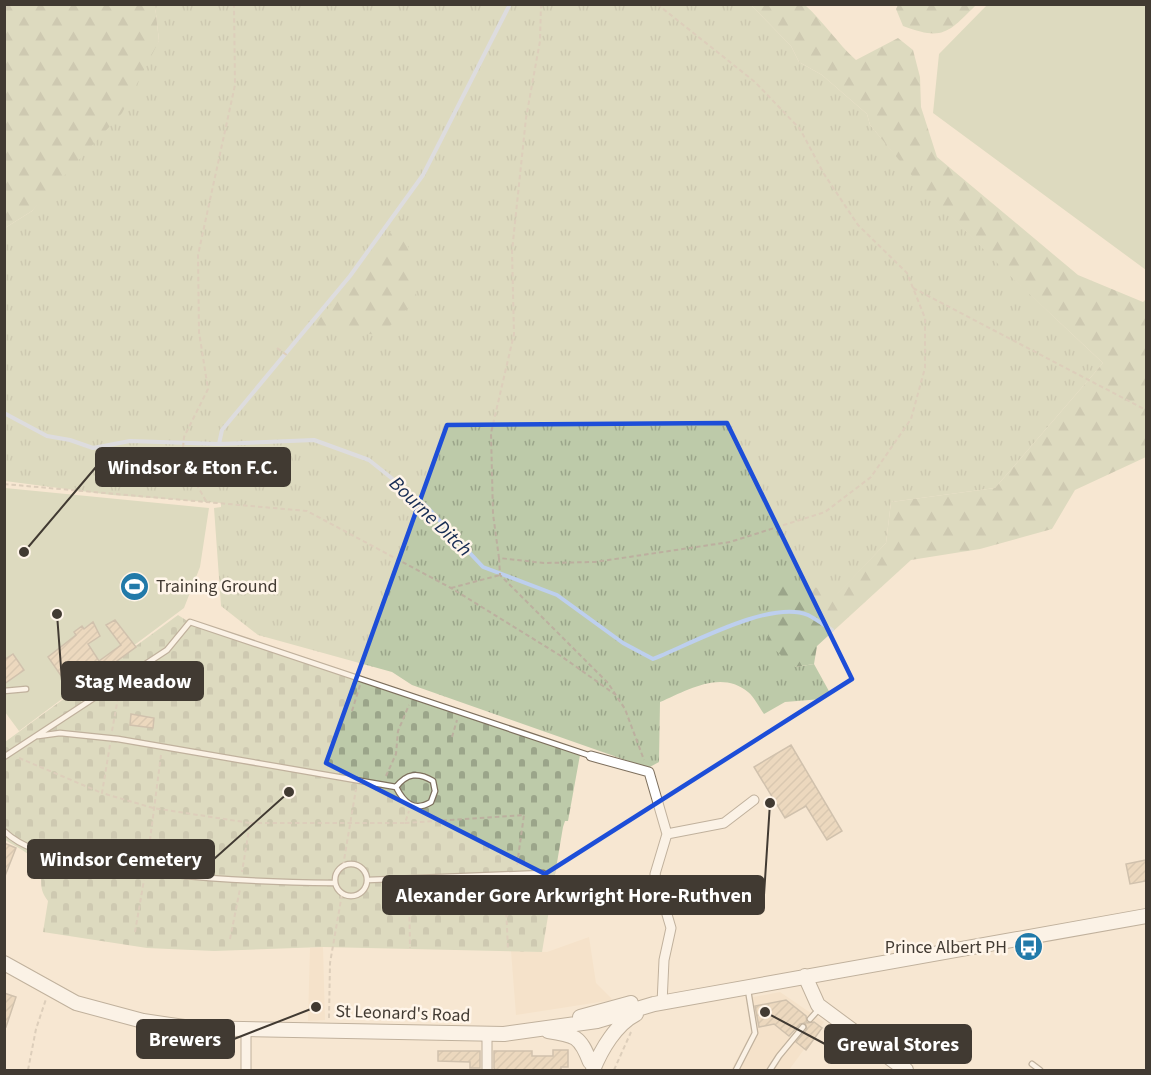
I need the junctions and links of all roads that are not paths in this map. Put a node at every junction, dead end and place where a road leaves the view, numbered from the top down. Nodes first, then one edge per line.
1 (26, 689) dead end
2 (4, 691) edge
3 (35, 737) junction
4 (6, 756) edge
5 (591, 756) joint
6 (396, 787) junction
7 (754, 800) dead end
8 (4, 831) edge
9 (667, 834) junction
10 (543, 873) dead end
11 (368, 880) junction
12 (335, 883) junction
13 (1146, 916) edge
14 (4, 963) edge
15 (805, 976) junction
16 (747, 987) junction
17 (658, 1004) junction
18 (821, 1007) junction
19 (611, 1012) junction
20 (810, 1019) dead end
21 (597, 1021) junction
22 (562, 1025) junction
23 (803, 1027) dead end
24 (246, 1029) junction
25 (533, 1029) junction
26 (487, 1034) junction
27 (1032, 1064) dead end
28 (593, 1065) edge
29 (899, 1068) edge
30 (246, 1071) edge
31 (487, 1071) edge
32 (736, 1071) edge
33 (770, 1071) edge
34 (1040, 1071) edge

1 - 2 lane
3 - 4 lane
3 - 5 lane
3 - 6 lane
5 - 9 street
6 - 6 lane
7 - 9 street
8 - 12 lane
9 - 17 street
10 - 11 lane
11 - 12 lane
11 - 12 lane
13 - 15 main road, St Leonard's Road
14 - 24 main road, St Leonard's Road
15 - 16 main road, St Leonard's Road
15 - 18 main road
16 - 17 main road, St Leonard's Road
16 - 32 lane
17 - 19 main road, St Leonard's Road
17 - 28 main road
18 - 20 lane
18 - 29 main road
19 - 21 main road
19 - 22 main road, St Leonard's Road
19 - 28 main road
21 - 22 main road, St Leonard's Road
21 - 28 main road
22 - 25 main road, St Leonard's Road
23 - 33 lane
24 - 26 main road, St Leonard's Road
24 - 30 street
25 - 26 main road, St Leonard's Road
25 - 28 main road
26 - 31 street
27 - 34 lane

